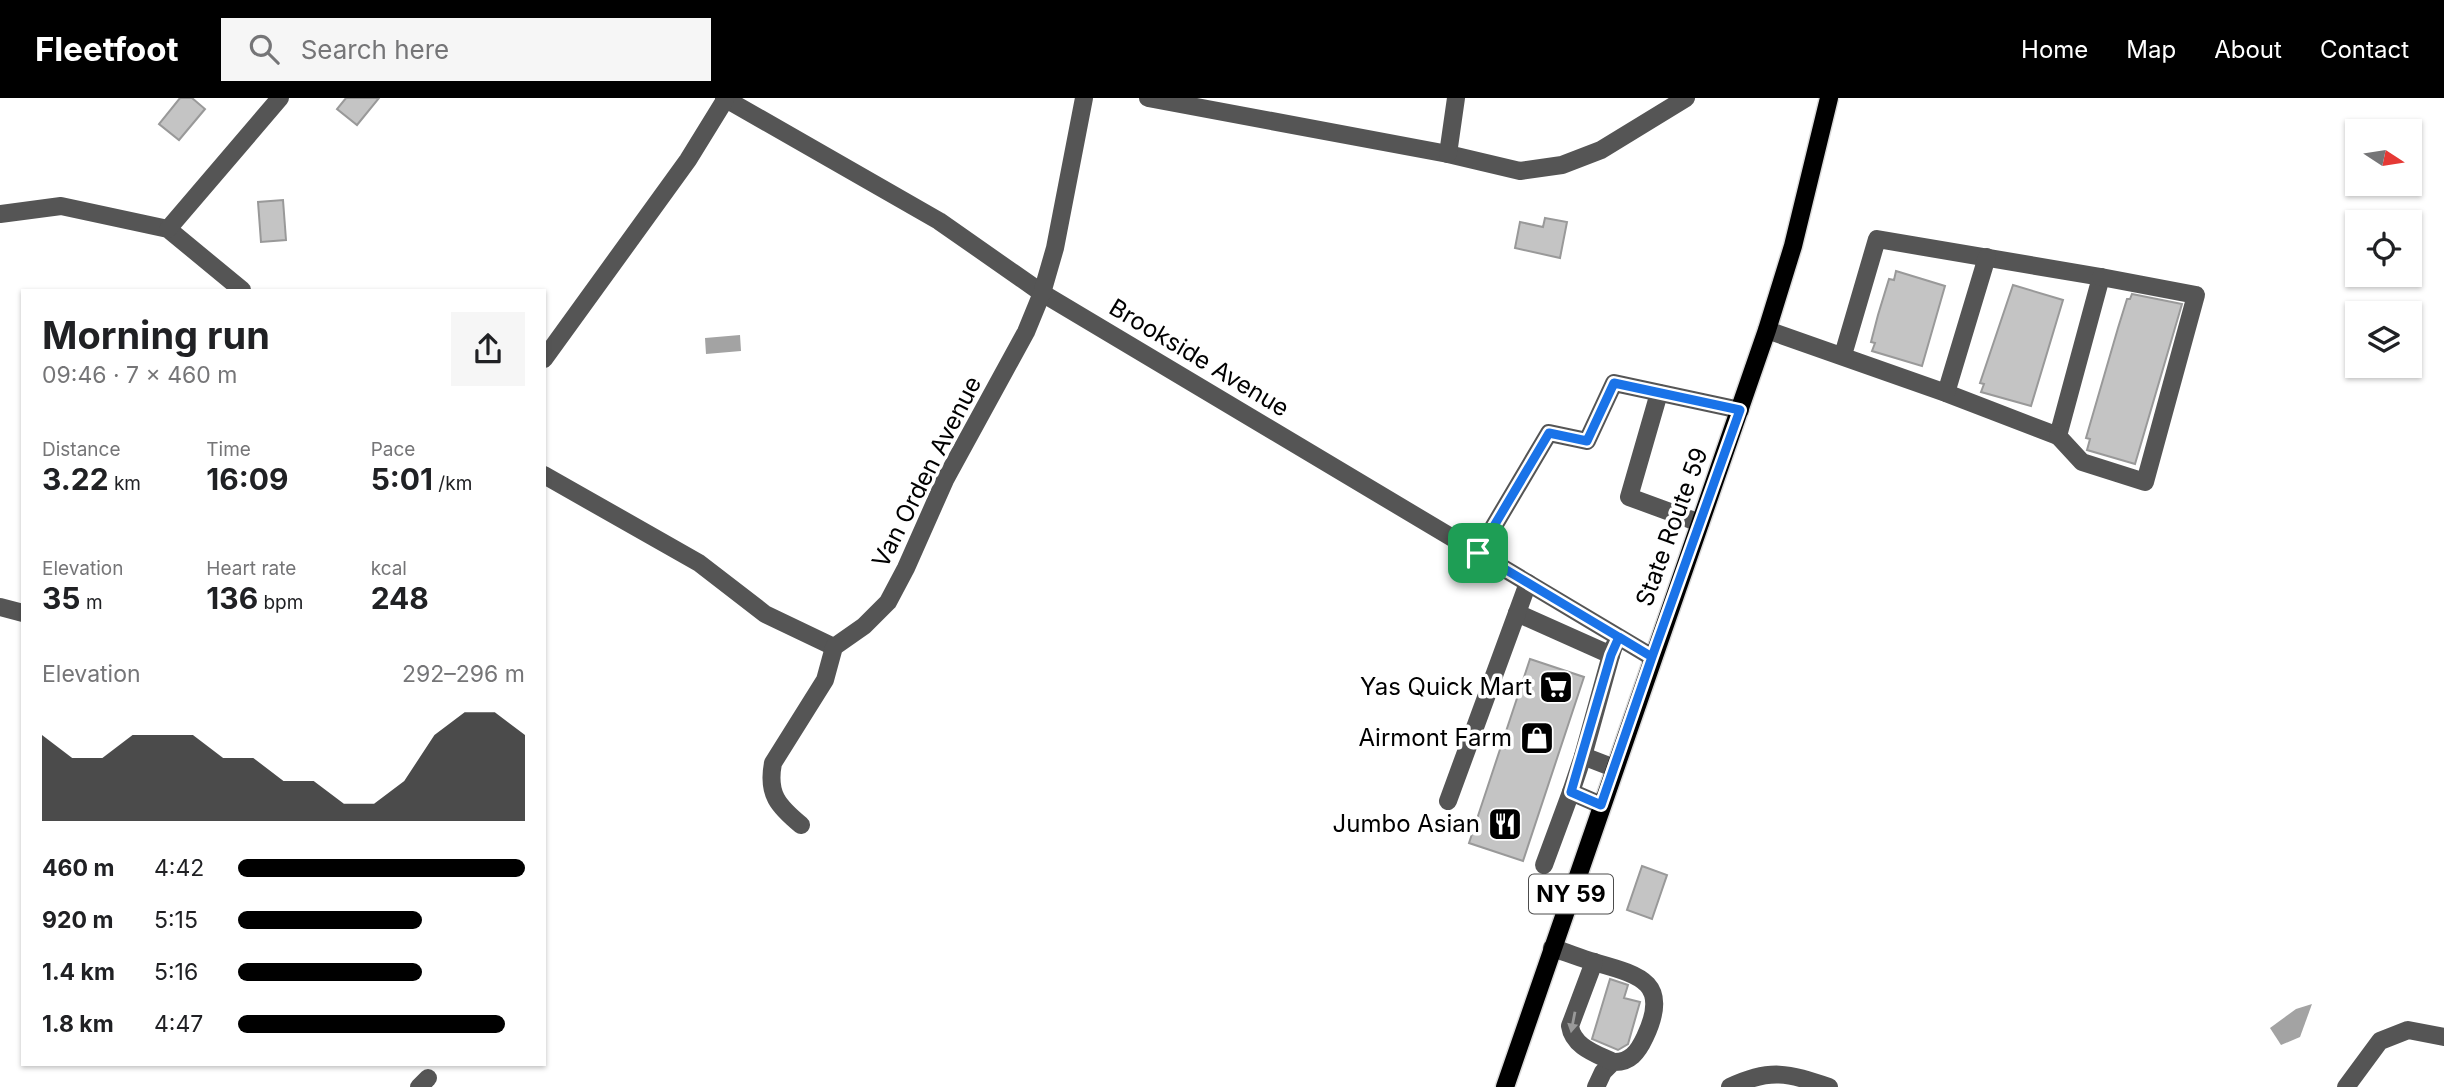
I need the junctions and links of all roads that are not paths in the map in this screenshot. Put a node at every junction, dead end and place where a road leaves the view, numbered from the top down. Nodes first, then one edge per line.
1 (280, 98) edge
2 (1084, 98) edge
3 (1148, 98) edge
4 (1456, 98) edge
5 (1653, 98) edge
6 (1686, 98) edge
7 (1829, 98) edge
8 (724, 99) edge
9 (1651, 117) junction
10 (1448, 154) junction
11 (0, 214) edge
12 (168, 229) junction
13 (1987, 257) junction
14 (2101, 277) junction
15 (241, 289) edge
16 (1042, 293) junction
17 (1767, 330) junction
18 (1843, 355) junction
19 (546, 356) edge
20 (1659, 393) junction
21 (1946, 393) junction
22 (1740, 410) junction
23 (2058, 436) junction
24 (546, 476) edge
25 (1700, 523) junction
26 (1478, 553) junction
27 (1528, 583) junction
28 (0, 607) edge
29 (21, 612) edge
30 (1517, 613) junction
31 (1619, 637) junction
32 (834, 647) junction
33 (1611, 655) junction
34 (1652, 657) junction
35 (1583, 755) junction
36 (1614, 768) junction
37 (1571, 792) junction
38 (1448, 801) dead end
39 (1601, 805) junction
40 (801, 825) dead end
41 (1544, 865) dead end
42 (1552, 948) junction
43 (1594, 962) junction
44 (2444, 1037) edge
45 (1613, 1062) junction
46 (1505, 1087) edge
47 (1596, 1087) edge
48 (1730, 1087) edge
49 (1829, 1087) edge
50 (2346, 1087) edge

1 - 12 street
2 - 16 street, Van Orden Avenue
3 - 10 street
4 - 10 street
5 - 9 street
6 - 9 street
7 - 17 main road, State Route 59 / NY 59
8 - 16 street, Brookside Avenue
8 - 19 street
9 - 10 street
11 - 12 street
12 - 15 street
13 - 14 street
13 - 18 street
13 - 21 street
14 - 23 street
14 - 23 street
16 - 26 street, Brookside Avenue
16 - 32 street, Van Orden Avenue
17 - 18 street
17 - 22 main road, State Route 59 / NY 59
18 - 21 street
20 - 22 street
20 - 25 street
20 - 26 street
21 - 23 street
22 - 25 main road, State Route 59 / NY 59
24 - 32 street
25 - 34 main road, State Route 59 / NY 59
26 - 27 street, Brookside Avenue
27 - 30 street
27 - 31 street, Brookside Avenue
28 - 29 street
30 - 33 street
30 - 38 street
31 - 33 street
31 - 34 street, Brookside Avenue
32 - 40 street
33 - 35 street
34 - 36 main road, State Route 59 / NY 59
35 - 36 street
35 - 37 street
36 - 39 main road, State Route 59 / NY 59
37 - 39 street
37 - 41 street
39 - 42 main road, State Route 59 / NY 59
42 - 43 street
42 - 46 main road, State Route 59 / NY 59
43 -> 45 street
43 - 45 street
44 - 50 street
45 - 47 street
48 - 49 street

